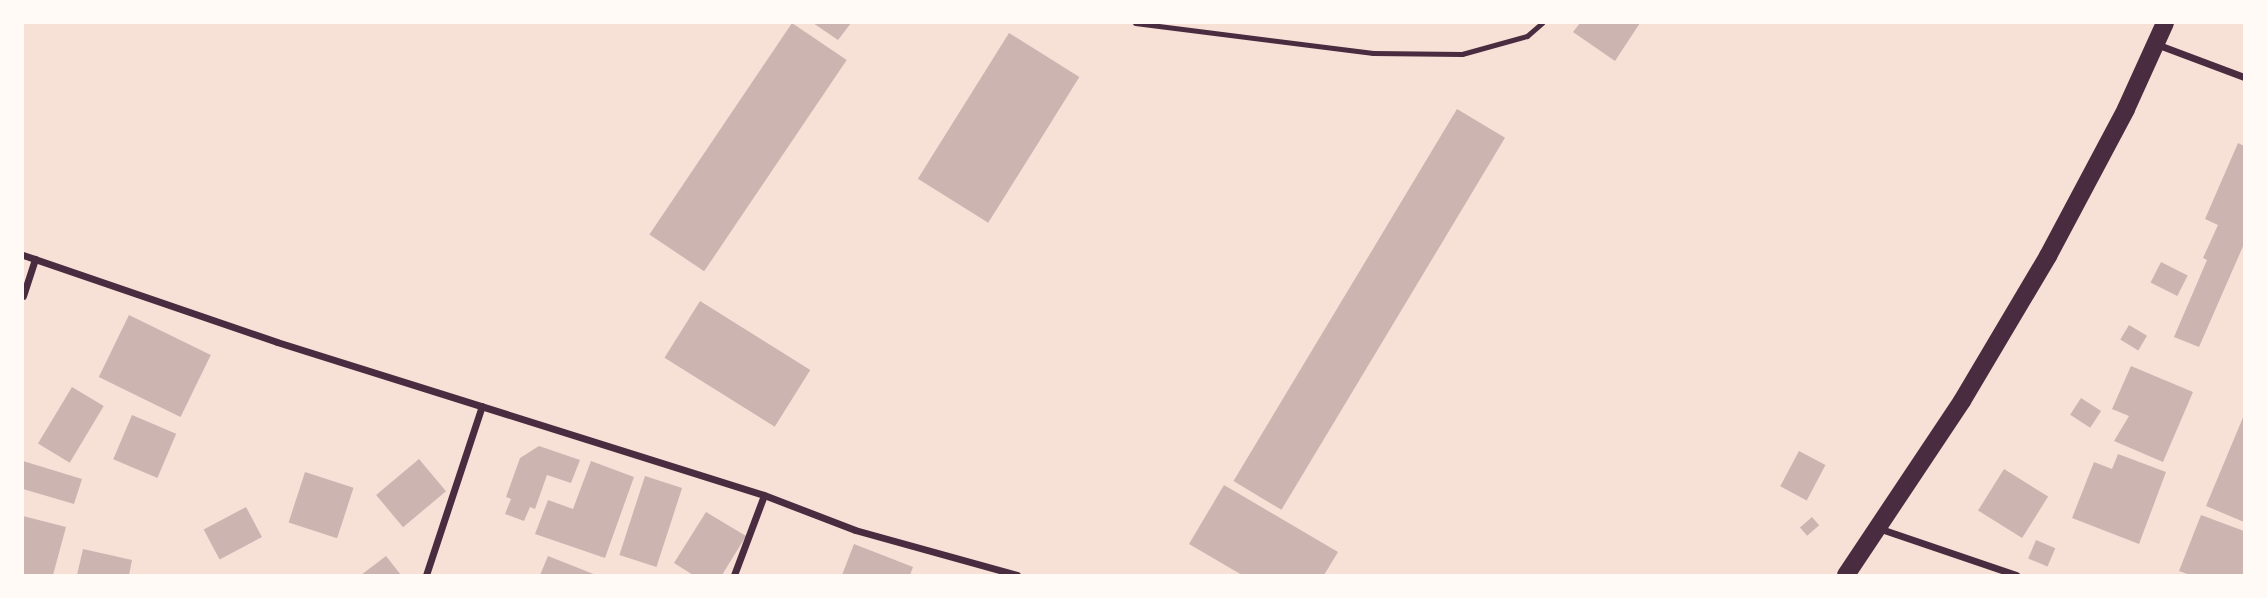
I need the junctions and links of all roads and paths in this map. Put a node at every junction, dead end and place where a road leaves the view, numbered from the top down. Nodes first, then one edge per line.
1 (1135, 23) edge
2 (1542, 23) edge
3 (2165, 23) edge
4 (2156, 44) junction
5 (2244, 77) edge
6 (23, 255) edge
7 (35, 259) junction
8 (23, 296) edge
9 (482, 406) junction
10 (764, 495) junction
11 (1878, 528) junction
12 (426, 575) edge
13 (734, 575) edge
14 (1017, 575) edge
15 (1846, 575) edge
16 (2016, 575) edge

1 - 2 lane
3 - 4 main road
4 - 5 street
4 - 11 main road
6 - 7 street
7 - 8 street
7 - 9 street
9 - 10 street
9 - 12 street
10 - 13 street
10 - 14 street
11 - 15 main road
11 - 16 street

